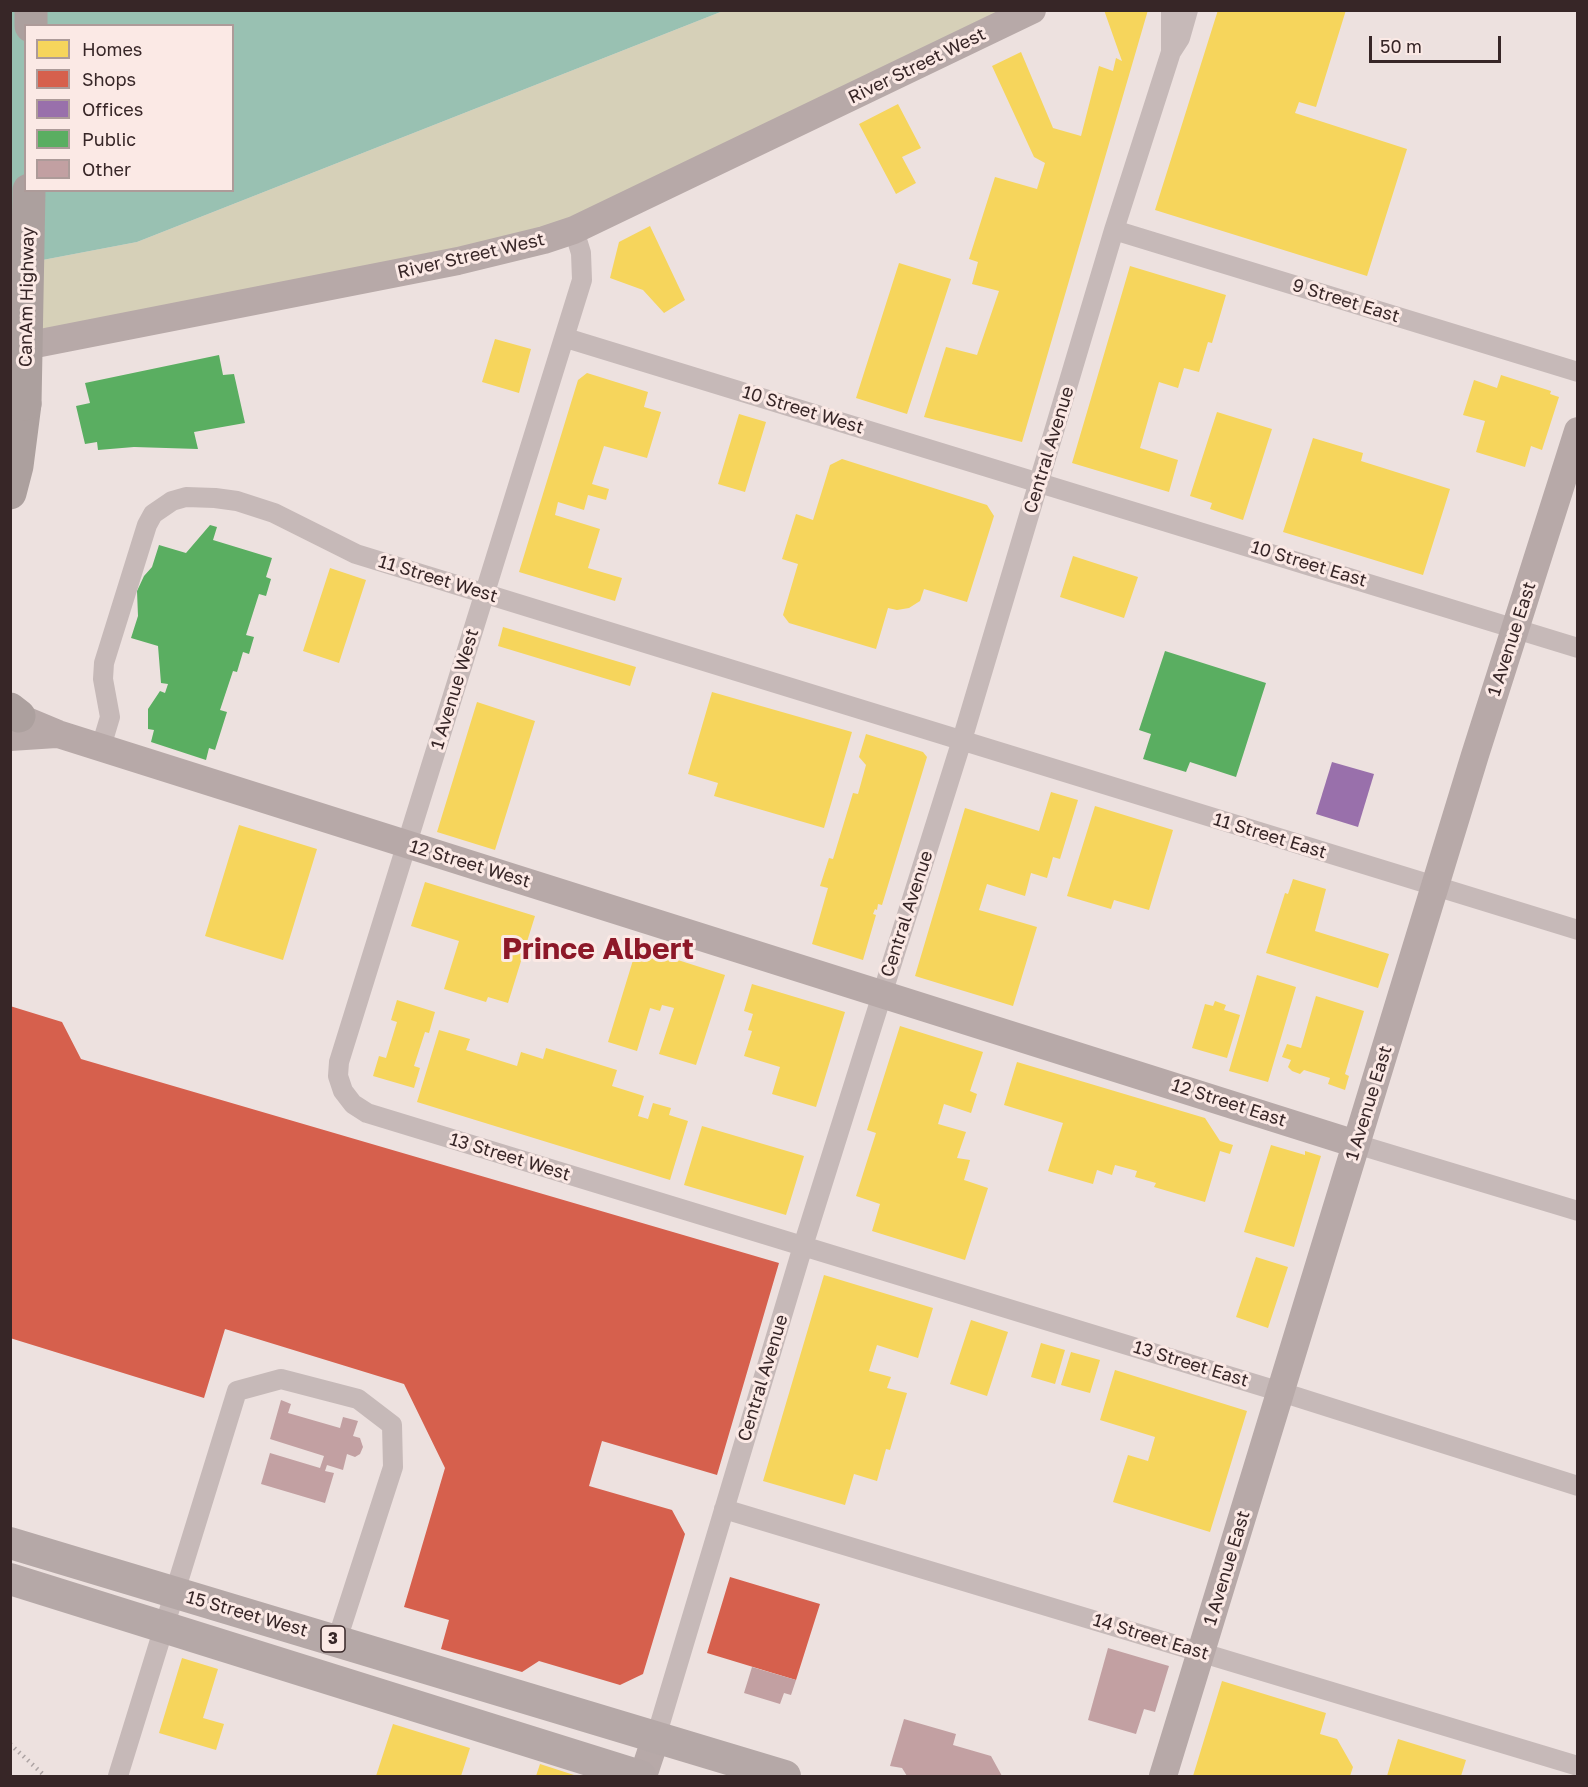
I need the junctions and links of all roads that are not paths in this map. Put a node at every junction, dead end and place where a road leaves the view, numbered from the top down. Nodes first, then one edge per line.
1 (1032, 10) edge
2 (1171, 10) edge
3 (1188, 10) edge
4 (1171, 52) junction
5 (29, 192) edge
6 (574, 230) junction
7 (1114, 230) junction
8 (566, 338) junction
9 (10, 349) edge
10 (1578, 372) edge
11 (1578, 431) edge
12 (1040, 481) junction
13 (10, 493) edge
14 (485, 593) junction
15 (1516, 629) junction
16 (1578, 648) edge
17 (12, 725) edge
18 (962, 741) junction
19 (101, 747) junction
20 (406, 843) junction
21 (1435, 886) junction
22 (1578, 930) edge
23 (366, 974) joint
24 (882, 993) junction
25 (1356, 1144) junction
26 (1578, 1211) edge
27 (803, 1246) junction
28 (1281, 1392) junction
29 (1578, 1485) edge
30 (724, 1509) junction
31 (10, 1543) edge
32 (10, 1579) edge
33 (175, 1593) junction
34 (164, 1628) junction
35 (337, 1641) junction
36 (1201, 1652) junction
37 (656, 1737) junction
38 (1578, 1766) edge
39 (118, 1776) edge
40 (641, 1776) edge
41 (785, 1776) edge
42 (1163, 1776) edge

1 - 6 street, River Street West
2 - 4 street, Central Avenue
3 - 4 street, Central Avenue
4 - 7 street, Central Avenue
5 - 13 highway, CanAm Highway, bridge
6 - 8 street, 1 Avenue West
6 - 9 street, River Street West
7 - 10 street, 9 Street East
7 - 12 street, Central Avenue
8 - 12 street, 10 Street West
8 - 14 street, 1 Avenue West
11 - 15 street, 1 Avenue East
12 - 15 street, 10 Street East
12 - 18 street, Central Avenue
14 - 18 street, 11 Street West
14 - 19 street, 11 Street West
14 - 20 street, 1 Avenue West
15 - 16 street, 10 Street East
15 - 21 street, 1 Avenue East
17 - 19 street, 12 Street West
18 - 21 street, 11 Street East
18 - 24 street, Central Avenue
19 - 20 street, 12 Street West
20 - 23 street, 1 Avenue West
20 - 24 street, 12 Street West
21 - 22 street, 11 Street East
21 - 25 street, 1 Avenue East
23 - 27 street, 13 Street West
24 - 25 street, 12 Street East
24 - 27 street, Central Avenue
25 - 26 street, 12 Street East
25 - 28 street, 1 Avenue East
27 - 28 street, 13 Street East
27 - 30 street, Central Avenue
28 - 29 street, 13 Street East
28 - 36 street, 1 Avenue East
30 - 36 street, 14 Street East
30 - 37 street, Central Avenue
31 - 33 main road, 15 Street West / 3
32 - 34 main road, 15 Street West / 3
33 - 34 street
33 - 35 main road, 15 Street West / 3
33 - 35 street
34 - 39 street
34 - 40 main road, 15 Street West / 3
35 - 37 main road, 15 Street West / 3
36 - 38 street, 14 Street East
36 - 42 street, 1 Avenue East
37 - 40 street, Central Avenue
37 - 41 main road, 3

